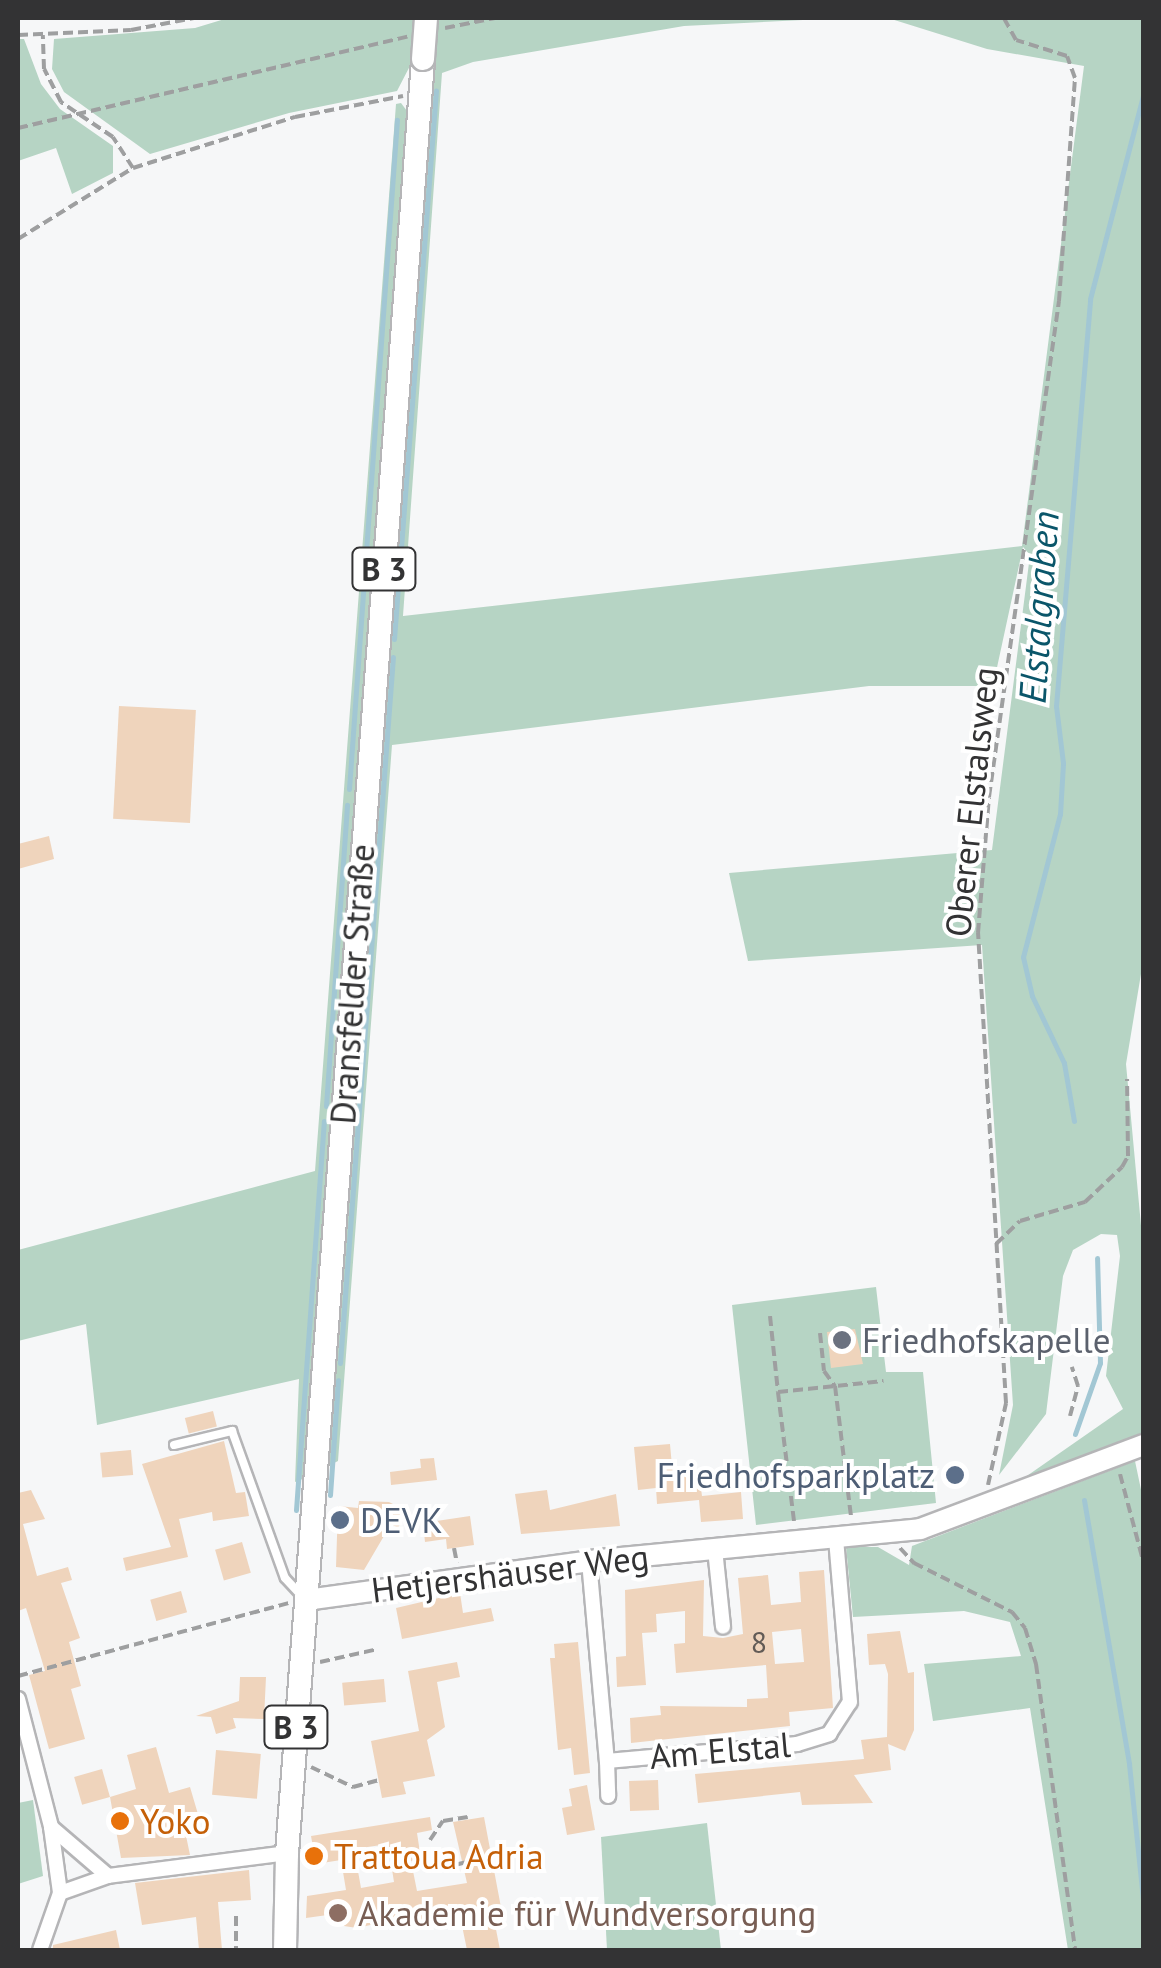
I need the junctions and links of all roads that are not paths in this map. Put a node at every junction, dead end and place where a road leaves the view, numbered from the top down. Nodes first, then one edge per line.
1 (437, 23) edge
2 (174, 1444) dead end
3 (1144, 1445) edge
4 (845, 1537) junction
5 (715, 1549) junction
6 (588, 1561) junction
7 (306, 1600) junction
8 (723, 1626) dead end
9 (18, 1699) edge
10 (607, 1760) junction
11 (608, 1796) dead end
12 (51, 1827) junction
13 (287, 1853) junction
14 (108, 1876) junction
15 (60, 1893) junction
16 (40, 1950) edge
17 (286, 1950) edge

1 - 7 main road, Dransfelder Straße / B 3, bridge
2 - 7 lane
3 - 4 street, Hetjershäuser Weg
4 - 5 street, Hetjershäuser Weg
4 - 10 street, Am Elstal
5 - 6 street, Hetjershäuser Weg
5 - 8 street
6 - 7 street, Hetjershäuser Weg
6 - 10 street, Am Elstal
7 - 13 main road, Dransfelder Straße / B 3
9 - 12 street
10 - 11 street
12 - 14 street
12 - 15 street
13 - 14 street
13 - 17 main road, Dransfelder Straße / B 3
14 - 15 street
15 - 16 street

